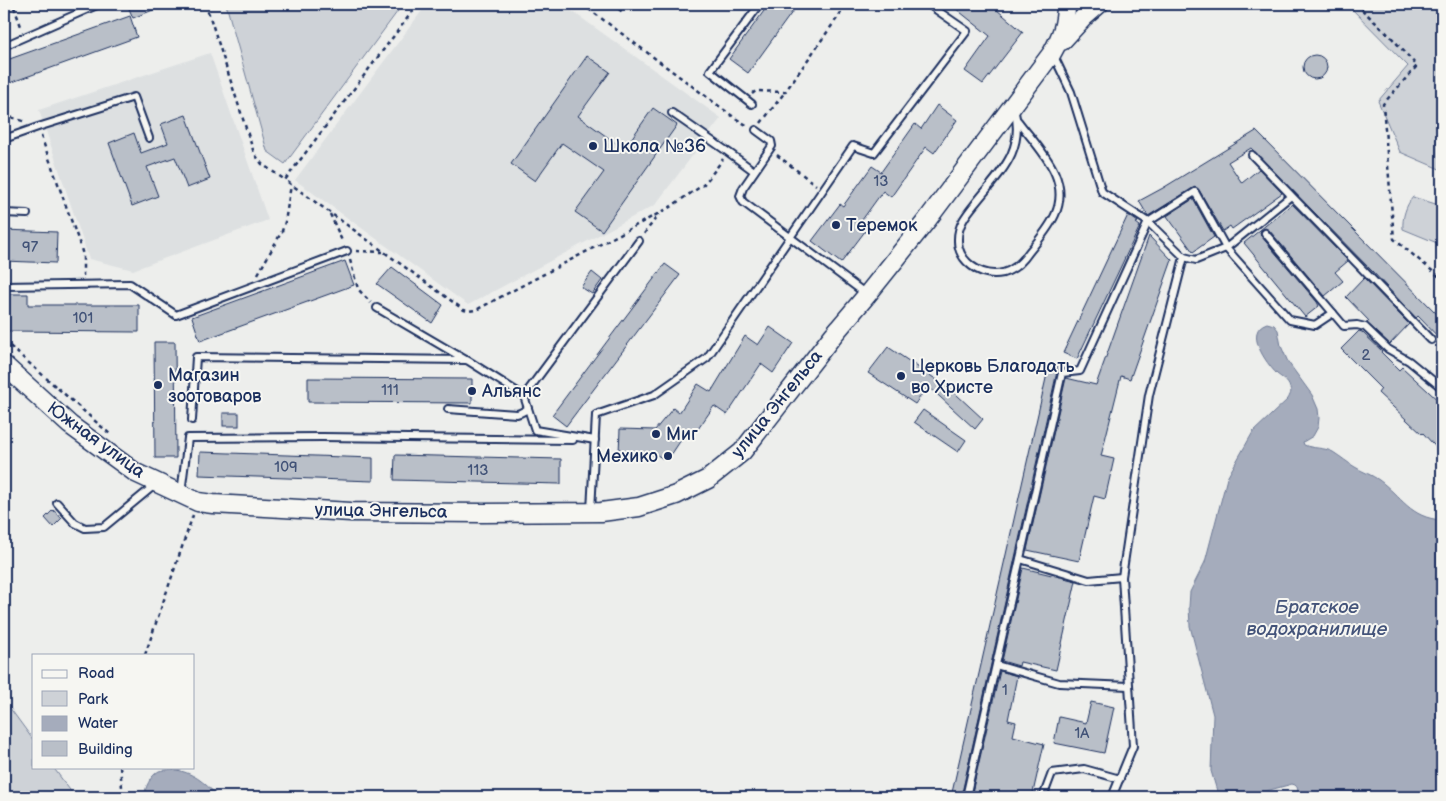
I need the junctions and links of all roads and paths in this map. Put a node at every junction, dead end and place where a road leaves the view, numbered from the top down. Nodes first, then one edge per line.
1 (7, 4) edge
2 (16, 4) edge
3 (97, 4) edge
4 (204, 4) edge
5 (418, 4) edge
6 (582, 4) edge
7 (612, 4) edge
8 (760, 4) edge
9 (847, 4) edge
10 (928, 4) edge
11 (1066, 4) edge
12 (1099, 4) edge
13 (1356, 4) edge
14 (14, 7) junction
15 (624, 13) dead end
16 (25, 37) junction
17 (4, 46) edge
18 (1052, 53) junction
19 (784, 92) junction
20 (752, 104) joint
21 (672, 113) dead end
22 (1015, 113) junction
23 (4, 115) edge
24 (38, 127) junction
25 (756, 130) junction
26 (149, 138) dead end
27 (4, 139) edge
28 (770, 150) junction
29 (728, 152) junction
30 (1252, 155) dead end
31 (754, 171) junction
32 (285, 180) junction
33 (291, 184) junction
34 (822, 189) junction
35 (1291, 196) junction
36 (329, 212) junction
37 (4, 213) edge
38 (660, 213) junction
39 (27, 214) dead end
40 (1148, 222) junction
41 (1265, 233) dead end
42 (790, 237) junction
43 (639, 241) joint
44 (1226, 248) junction
45 (347, 251) junction
46 (384, 252) junction
47 (1184, 257) junction
48 (1442, 279) edge
49 (84, 285) junction
50 (4, 286) edge
51 (252, 287) junction
52 (867, 295) junction
53 (377, 308) joint
54 (1333, 312) junction
55 (1431, 340) dead end
56 (4, 341) edge
57 (467, 360) junction
58 (4, 365) edge
59 (1442, 388) edge
60 (524, 396) junction
61 (448, 409) dead end
62 (528, 409) junction
63 (192, 420) dead end
64 (117, 440) dead end
65 (594, 440) junction
66 (157, 483) junction
67 (181, 494) junction
68 (198, 502) junction
69 (57, 503) dead end
70 (591, 512) junction
71 (1020, 559) junction
72 (1122, 577) junction
73 (144, 654) edge
74 (996, 665) junction
75 (1129, 686) junction
76 (120, 768) edge
77 (1120, 779) junction
78 (123, 797) edge
79 (966, 797) edge
80 (1043, 797) edge
81 (1112, 797) edge

1 - 14 path
2 - 14 path
3 - 16 lane
4 - 32 path
5 - 32 path
6 - 25 path
7 - 15 path
8 - 20 lane
9 - 19 path
10 - 34 lane
11 - 18 street, улица Энгельса
12 - 18 street
13 - 48 path
14 - 16 path
16 - 17 lane
18 - 22 street, улица Энгельса
18 - 40 lane
19 - 20 path
19 - 25 path
21 - 29 lane
22 - 22 lane
22 - 52 street, улица Энгельса
23 - 24 path
24 - 26 lane
24 - 27 lane
24 - 49 path
25 - 28 lane
28 - 31 lane
28 - 34 path
29 - 31 lane
29 - 38 path
30 - 35 lane
31 - 42 lane
32 - 33 path
33 - 36 path
33 - 51 path
34 - 42 lane
35 - 44 lane
35 - 55 lane
36 - 45 path
36 - 46 path
37 - 39 lane
38 - 43 path
38 - 46 path
40 - 44 lane
40 - 47 lane
40 - 71 lane
41 - 54 lane
42 - 52 lane
42 - 65 lane
43 - 60 lane
44 - 47 lane
44 - 54 lane
45 - 46 path
45 - 51 lane
45 - 53 path
47 - 72 lane
49 - 50 lane
49 - 51 lane
52 - 70 street, улица Энгельса
53 - 57 lane
54 - 59 lane
56 - 64 path
57 - 60 lane
57 - 63 lane
58 - 66 street, Южная улица
60 - 62 lane
61 - 62 lane
62 - 65 lane
65 - 67 lane
65 - 70 lane
66 - 67 street, Южная улица
66 - 69 lane
67 - 68 street, Южная улица
68 - 70 street, улица Энгельса
68 - 73 path
71 - 72 lane
71 - 74 lane
72 - 75 lane
74 - 75 lane
74 - 79 lane
75 - 77 lane
76 - 78 path
77 - 80 lane
77 - 81 lane

